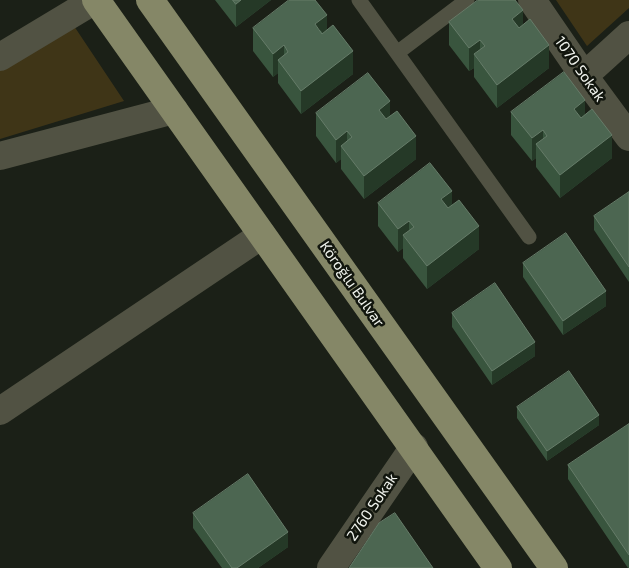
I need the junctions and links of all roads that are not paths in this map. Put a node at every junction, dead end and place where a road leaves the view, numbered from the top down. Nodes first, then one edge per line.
1 (95, 0) edge
2 (150, 0) edge
3 (359, 0) edge
4 (467, 0) edge
5 (532, 0) edge
6 (629, 35) edge
7 (397, 52) junction
8 (0, 57) edge
9 (584, 76) junction
10 (174, 110) junction
11 (629, 137) edge
12 (0, 156) edge
13 (262, 235) junction
14 (529, 237) dead end
15 (0, 411) edge
16 (414, 447) junction
17 (331, 568) edge
18 (498, 568) edge
19 (554, 568) edge

1 - 8 street
1 - 10 main road
2 - 19 main road, Köroğlu Bulvar
3 - 7 lane
4 - 7 lane
5 - 9 street, 1070 Sokak
6 - 9 street
7 - 14 lane
9 - 11 street, 1070 Sokak
10 - 12 street
10 - 13 main road
13 - 15 street
13 - 16 main road
16 - 17 street, 2760 Sokak
16 - 18 main road

